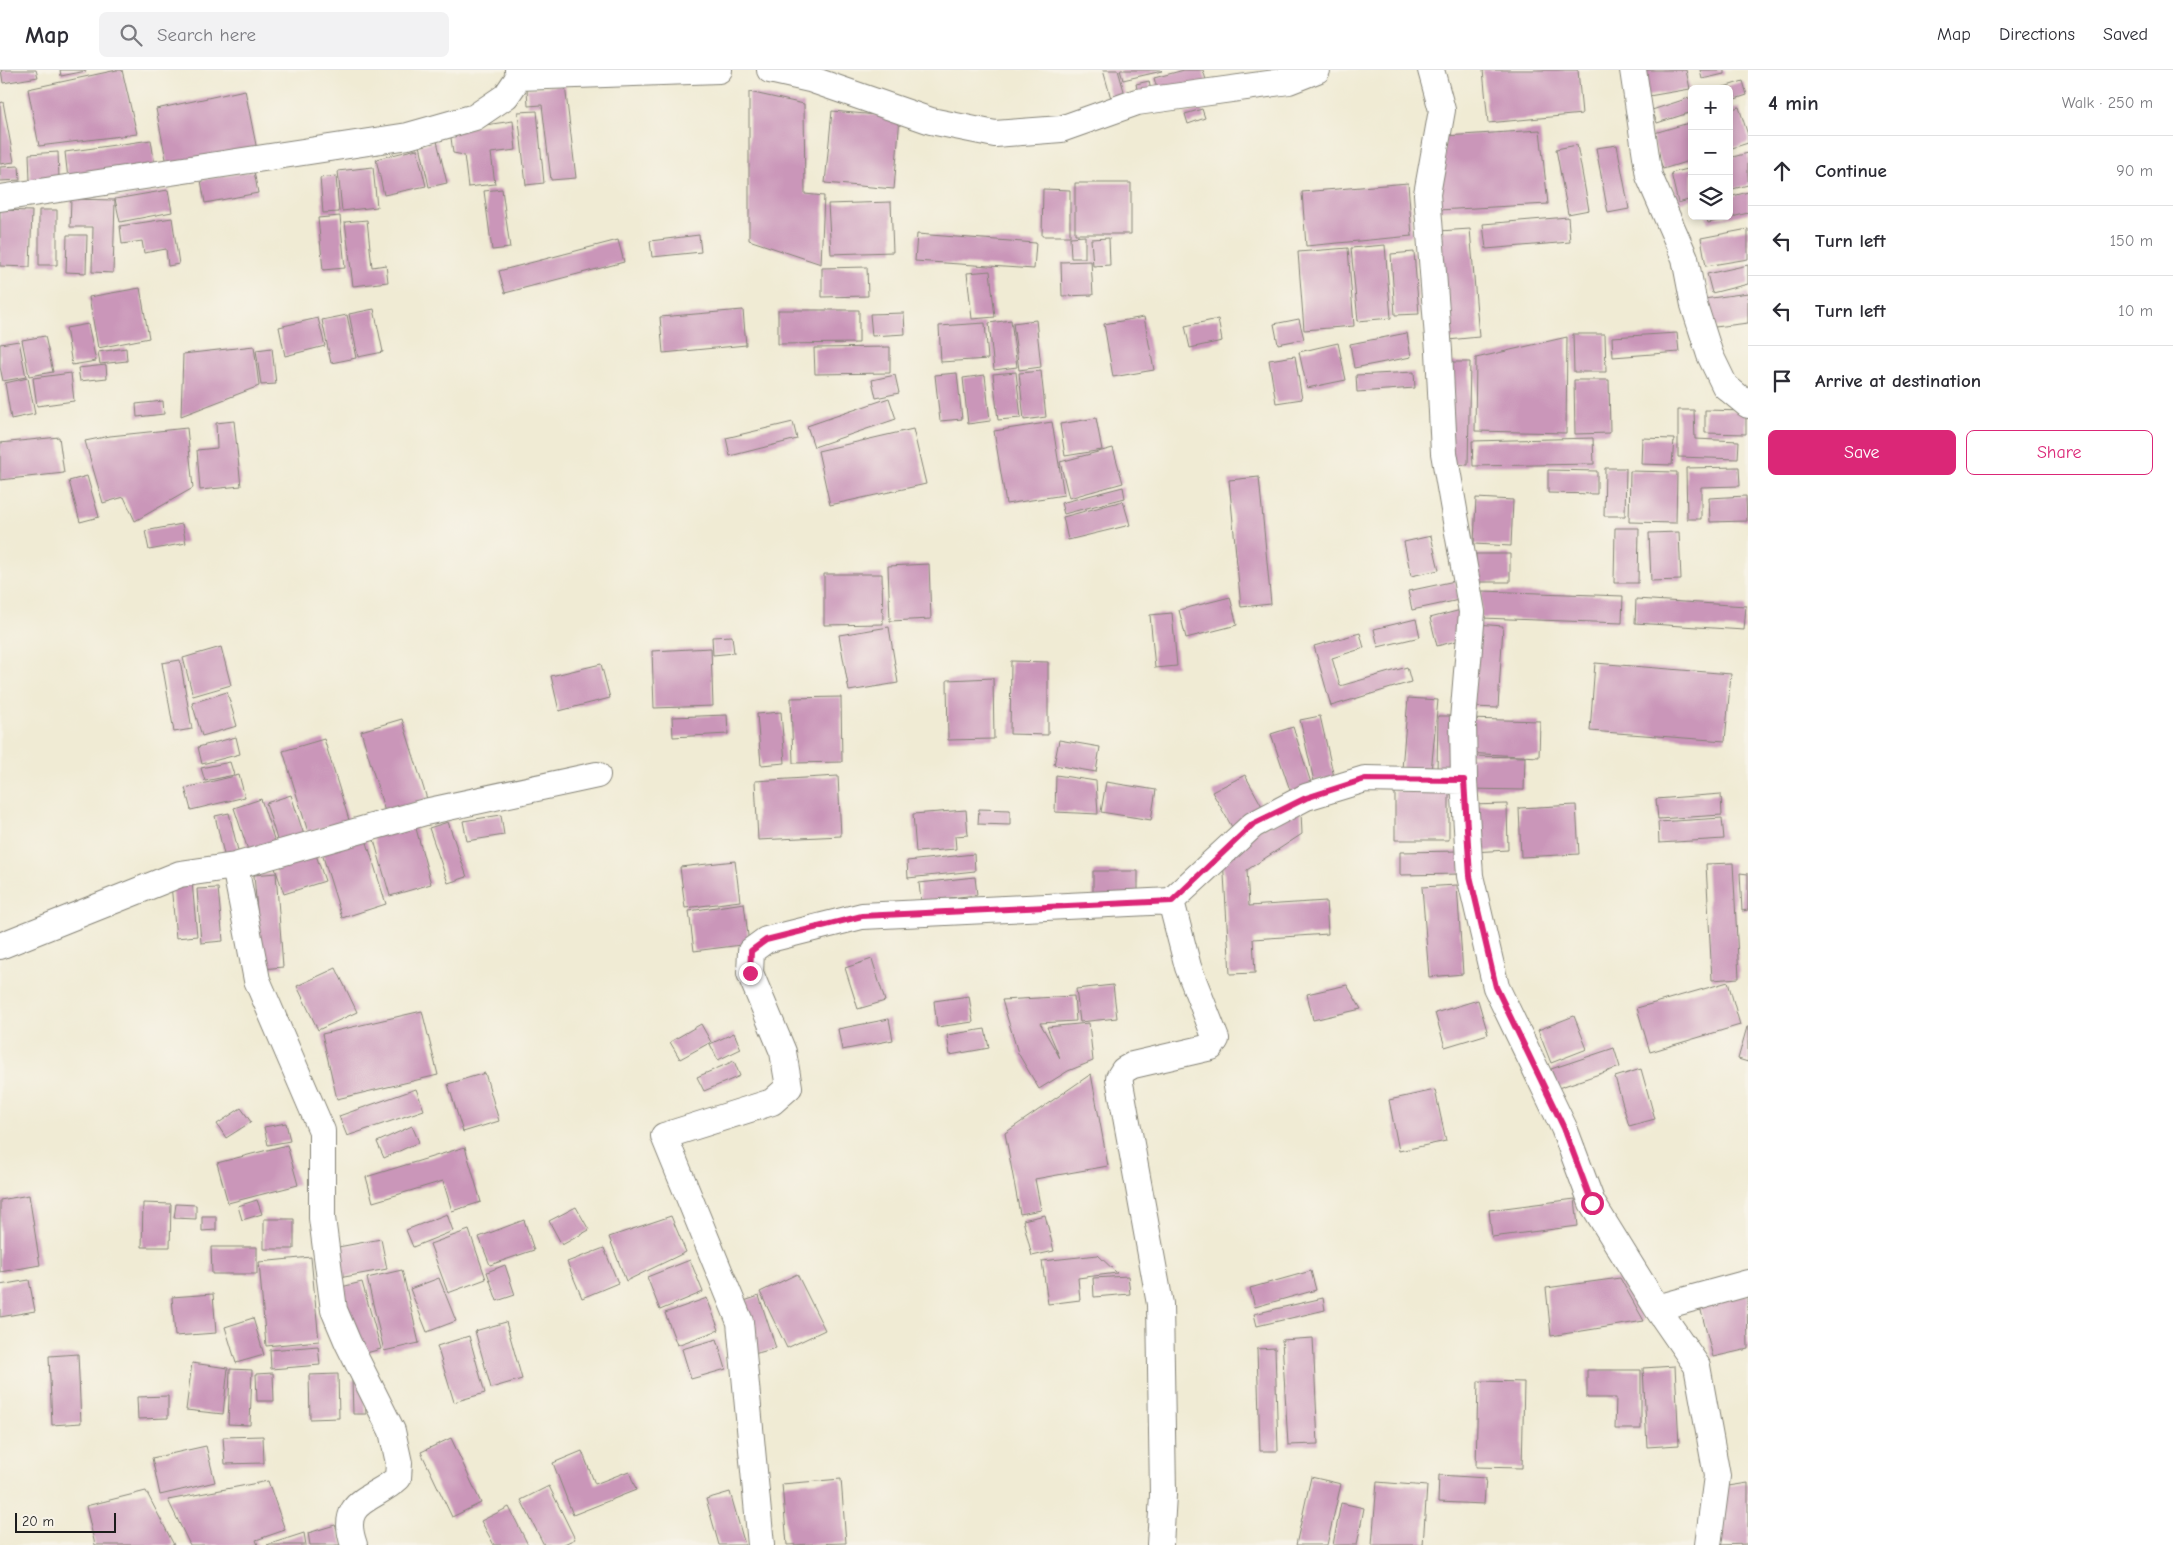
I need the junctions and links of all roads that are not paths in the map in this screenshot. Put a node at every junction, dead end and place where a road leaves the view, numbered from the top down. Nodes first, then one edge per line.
1 (720, 70) edge
2 (770, 70) edge
3 (1317, 70) edge
4 (1431, 70) edge
5 (1633, 70) edge
6 (518, 74) edge
7 (0, 198) edge
8 (1748, 405) edge
9 (597, 775) dead end
10 (1464, 780) junction
11 (235, 866) junction
12 (1172, 901) junction
13 (0, 946) edge
14 (1748, 1283) edge
15 (1657, 1308) junction
16 (354, 1545) edge
17 (761, 1545) edge
18 (1160, 1545) edge
19 (1708, 1545) edge

1 - 6 street
2 - 3 street
4 - 10 street
5 - 8 street
6 - 7 street
9 - 11 street
10 - 12 street
10 - 15 street
11 - 13 street
11 - 16 street
12 - 17 street
12 - 18 street
14 - 15 street
15 - 19 street

